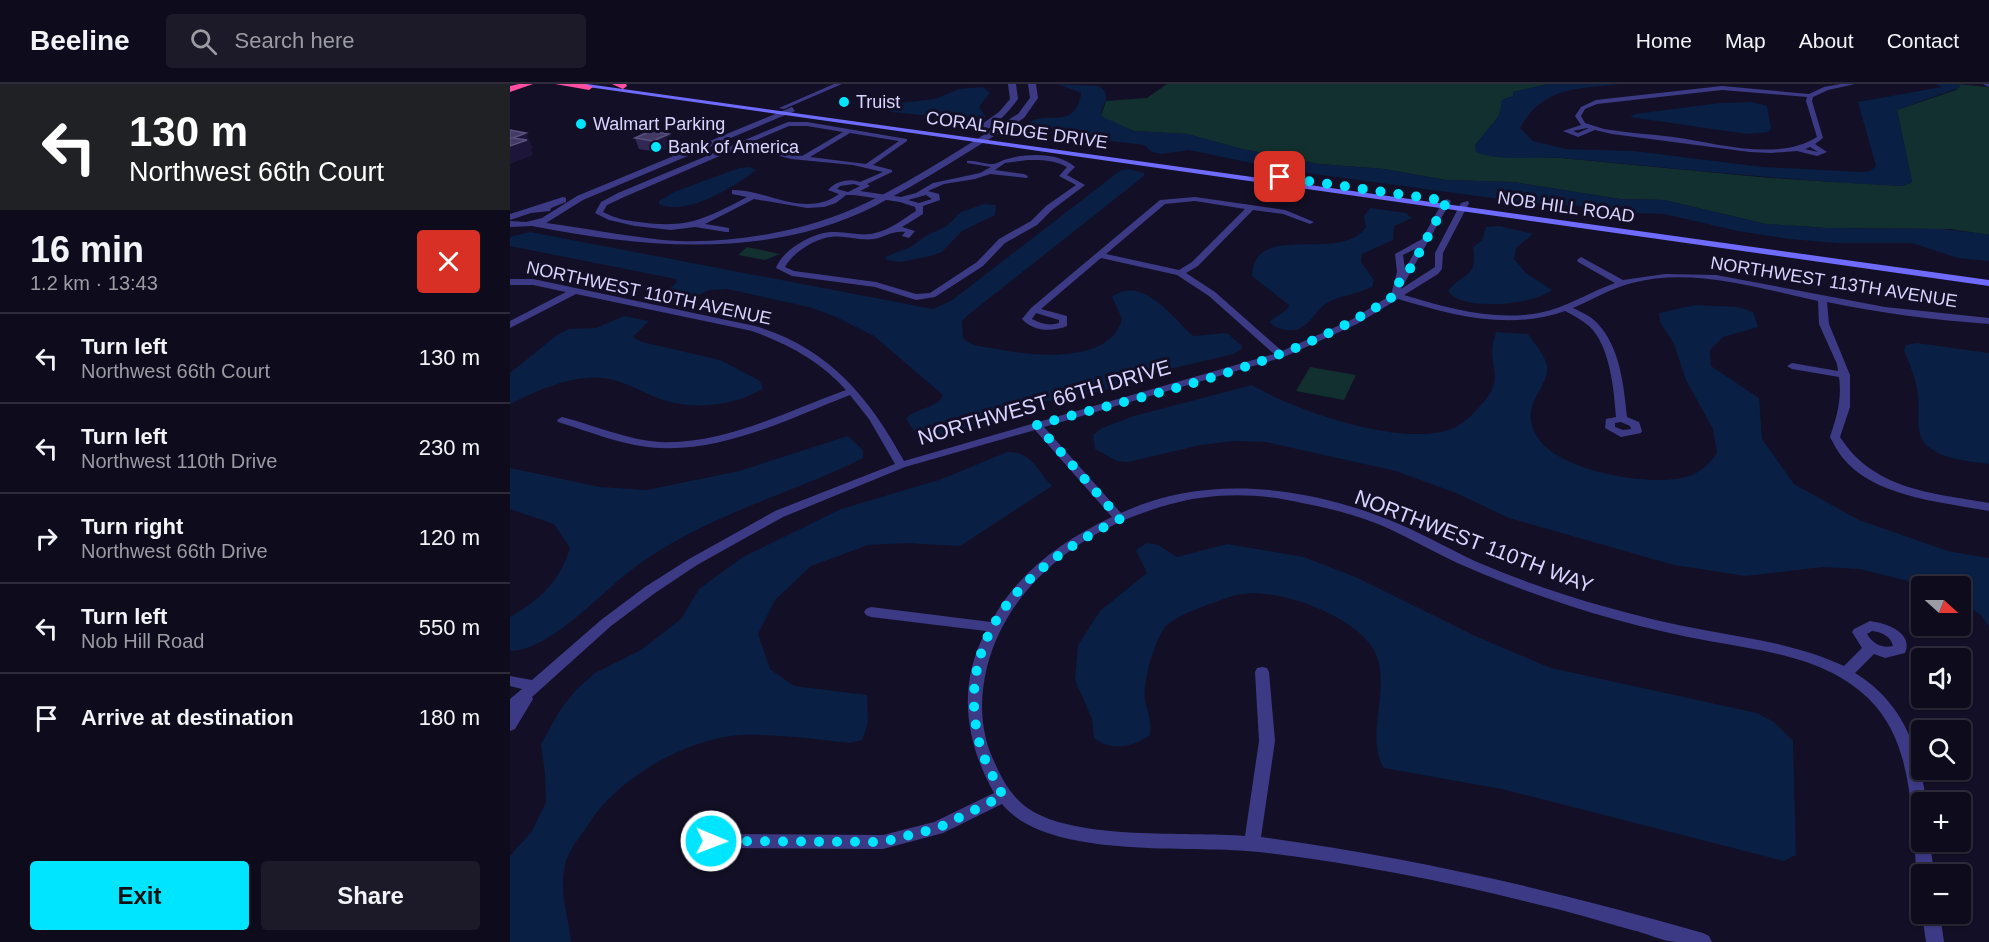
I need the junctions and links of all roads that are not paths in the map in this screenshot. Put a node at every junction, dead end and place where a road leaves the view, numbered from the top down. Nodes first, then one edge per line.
1 (522, 84) edge
2 (530, 84) edge
3 (559, 84) edge
4 (571, 84) edge
5 (609, 84) edge
6 (839, 84) edge
7 (848, 84) edge
8 (1012, 84) edge
9 (1032, 84) edge
10 (1852, 84) edge
11 (619, 85) edge
12 (589, 87) junction
13 (510, 88) edge
14 (1810, 96) junction
15 (792, 110) junction
16 (779, 111) junction
17 (849, 130) junction
18 (987, 136) junction
19 (972, 138) junction
20 (741, 143) junction
21 (803, 158) junction
22 (1141, 161) junction
23 (969, 162) dead end
24 (870, 165) junction
25 (993, 169) junction
26 (1024, 176) dead end
27 (969, 180) junction
28 (984, 182) dead end
29 (864, 185) junction
30 (948, 188) dead end
31 (735, 192) dead end
32 (854, 193) junction
33 (884, 193) junction
34 (843, 194) junction
35 (917, 194) junction
36 (754, 196) junction
37 (903, 201) junction
38 (1446, 203) junction
39 (920, 206) junction
40 (1464, 206) junction
41 (1251, 207) junction
42 (538, 209) junction
43 (554, 214) junction
44 (510, 217) edge
45 (1310, 222) dead end
46 (510, 224) edge
47 (530, 224) junction
48 (698, 225) junction
49 (894, 228) junction
50 (510, 230) edge
51 (726, 230) dead end
52 (906, 236) dead end
53 (1425, 240) junction
54 (1443, 243) junction
55 (1098, 255) junction
56 (1581, 260) dead end
57 (1412, 266) junction
58 (1437, 270) junction
59 (1180, 273) junction
60 (1989, 276) edge
61 (511, 280) edge
62 (1622, 283) junction
63 (1989, 283) edge
64 (1397, 290) junction
65 (574, 291) junction
66 (1822, 299) junction
67 (1565, 308) junction
68 (1034, 310) dead end
69 (1989, 321) edge
70 (510, 325) edge
71 (1281, 355) junction
72 (1792, 366) dead end
73 (1845, 375) junction
74 (852, 391) junction
75 (1622, 419) dead end
76 (562, 420) dead end
77 (1037, 425) junction
78 (901, 465) junction
79 (1989, 507) edge
80 (1120, 519) junction
81 (871, 612) dead end
82 (991, 627) junction
83 (1871, 648) dead end
84 (1262, 672) dead end
85 (1846, 673) junction
86 (510, 681) edge
87 (535, 686) junction
88 (510, 708) edge
89 (510, 724) edge
90 (1915, 792) edge
91 (1003, 796) junction
92 (711, 841) dead end
93 (1252, 843) junction
94 (1932, 924) edge
95 (1703, 942) edge
96 (1935, 942) edge

1 - 13 highway
2 - 13 highway
3 - 12 highway
4 - 12 main road, CORAL RIDGE DRIVE
5 - 11 main road, CORAL RIDGE DRIVE
6 - 16 street
7 - 15 street
8 - 19 street
9 - 18 street
10 - 14 street
11 - 16 main road, CORAL RIDGE DRIVE
12 - 16 main road, CORAL RIDGE DRIVE
14 - 14 street
15 - 16 street
15 - 19 main road, CORAL RIDGE DRIVE
16 - 19 main road, CORAL RIDGE DRIVE
16 - 42 street
16 - 43 street
17 - 20 street
17 - 21 street
17 - 24 street
18 - 19 street
18 - 22 main road, CORAL RIDGE DRIVE
19 - 22 main road, CORAL RIDGE DRIVE
19 - 33 street
19 - 33 street
20 - 21 street
20 - 48 street
21 - 24 street
22 - 38 main road, NOB HILL ROAD
23 - 25 street
24 - 29 street
25 - 26 street
25 - 27 street
25 - 49 street
27 - 28 street
27 - 30 street
27 - 35 street
29 - 32 street
29 - 33 street
29 - 34 street
31 - 36 street
32 - 33 street
32 - 34 street
33 - 35 street
33 - 37 street
33 - 43 street
33 - 47 street
34 - 36 street
35 - 37 street
35 - 39 street
36 - 48 street
37 - 39 street
38 - 40 main road, NOB HILL ROAD
38 - 53 street, NORTHWEST 66TH DRIVE
39 - 49 street
40 - 54 street
40 - 60 main road, NOB HILL ROAD
40 - 63 main road, NOB HILL ROAD
41 - 45 street
41 - 55 street
41 - 59 street
42 - 43 street
42 - 44 street
43 - 47 street
46 - 47 street
47 - 50 street
48 - 51 street
49 - 52 street
53 - 54 street
53 - 57 street, NORTHWEST 66TH DRIVE
53 - 64 street, NORTHWEST 66TH DRIVE
54 - 58 street
55 - 59 street
55 - 68 street
56 - 62 street
57 - 58 street
57 - 64 street, NORTHWEST 66TH DRIVE
58 - 64 street, NORTHWEST 66TH DRIVE
59 - 71 street
61 - 65 street, NORTHWEST 110TH AVENUE
62 - 66 street, NORTHWEST 113TH AVENUE
62 - 67 street, NORTHWEST 113TH AVENUE
64 - 67 street, NORTHWEST 113TH AVENUE
64 - 71 street, NORTHWEST 66TH DRIVE
65 - 70 street
65 - 74 street, NORTHWEST 110TH AVENUE
66 - 69 street, NORTHWEST 113TH AVENUE
66 - 73 street
67 - 75 street
71 - 77 street, NORTHWEST 66TH DRIVE
72 - 73 street
73 - 79 street
74 - 76 street
74 - 78 street, NORTHWEST 110TH AVENUE
77 - 78 street, NORTHWEST 66TH DRIVE
77 - 80 street
78 - 87 street, NORTHWEST 66TH DRIVE
80 - 82 street, NORTHWEST 110TH WAY
80 - 85 street, NORTHWEST 110TH WAY
81 - 82 street
82 - 91 street, NORTHWEST 110TH WAY
83 - 85 street
84 - 93 street
85 - 90 street, NORTHWEST 110TH WAY
86 - 87 street
87 - 88 street, NORTHWEST 66TH DRIVE
87 - 89 street, NORTHWEST 66TH DRIVE
91 - 92 street
91 - 93 street
93 - 95 street
94 - 96 street

